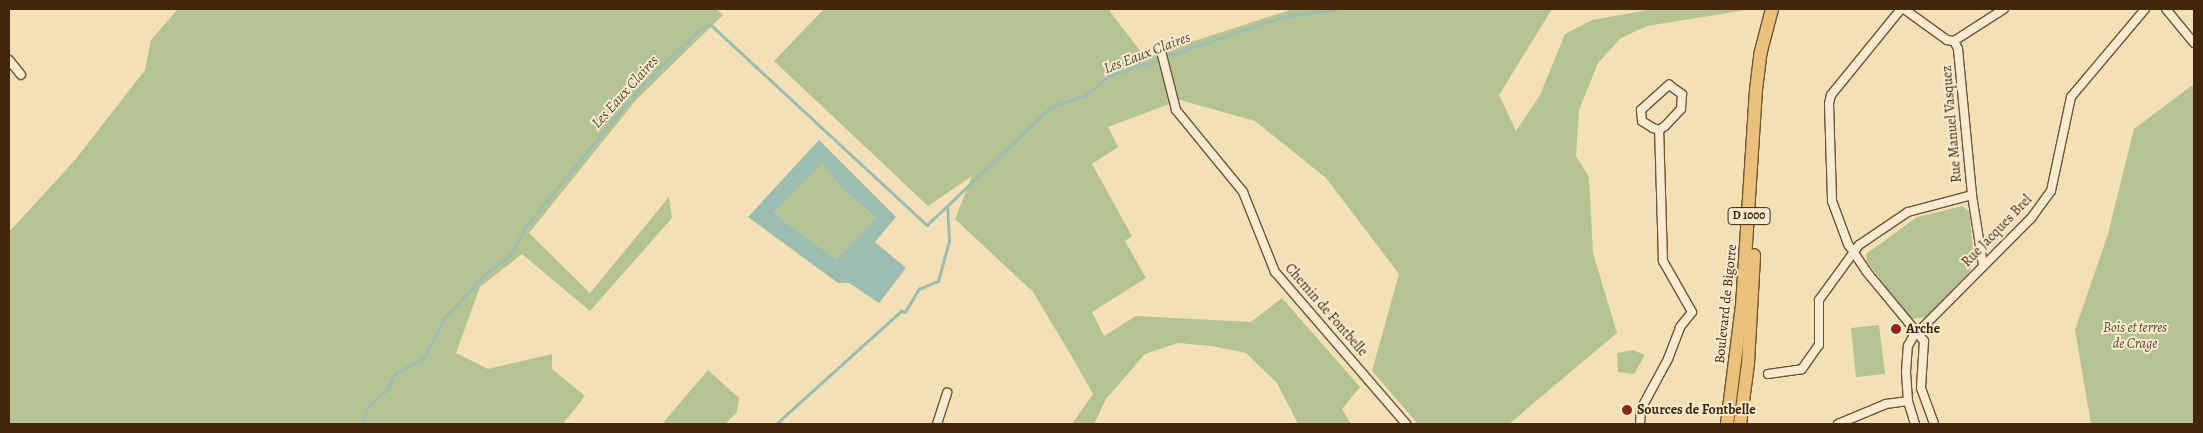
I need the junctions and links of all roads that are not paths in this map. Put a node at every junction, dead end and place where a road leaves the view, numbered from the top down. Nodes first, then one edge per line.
1 (1772, 9) edge
2 (1779, 9) edge
3 (1903, 9) edge
4 (2004, 9) edge
5 (2145, 9) edge
6 (2166, 9) edge
7 (1954, 41) junction
8 (2194, 43) edge
9 (1160, 49) dead end
10 (9, 60) edge
11 (21, 75) dead end
12 (1659, 130) junction
13 (1972, 195) junction
14 (1854, 252) junction
15 (1983, 265) junction
16 (1919, 333) junction
17 (1768, 374) dead end
18 (947, 393) dead end
19 (1908, 401) junction
20 (937, 424) edge
21 (1406, 424) edge
22 (1640, 424) edge
23 (1727, 424) edge
24 (1740, 424) edge
25 (1838, 424) edge
26 (1915, 424) edge
27 (1934, 424) edge

1 - 23 main road, Boulevard de Bigorre / D 1000
2 - 24 main road, Boulevard de Bigorre / D 1000
3 - 7 street
3 - 14 street
4 - 7 street
5 - 15 street, Rue Jacques Brel
6 - 8 street
7 - 13 street, Rue Manuel Vasquez
9 - 21 street, Chemin de Fontbelle
10 - 11 street
12 - 12 street
12 - 22 street
13 - 14 street
13 - 15 street, Rue Manuel Vasquez
14 - 16 street
14 - 17 street
15 - 16 street, Rue Jacques Brel
16 - 19 street, Rue Jacques Brel
16 - 27 street
18 - 20 street
19 - 25 street
19 - 26 street, Rue Jacques Brel

